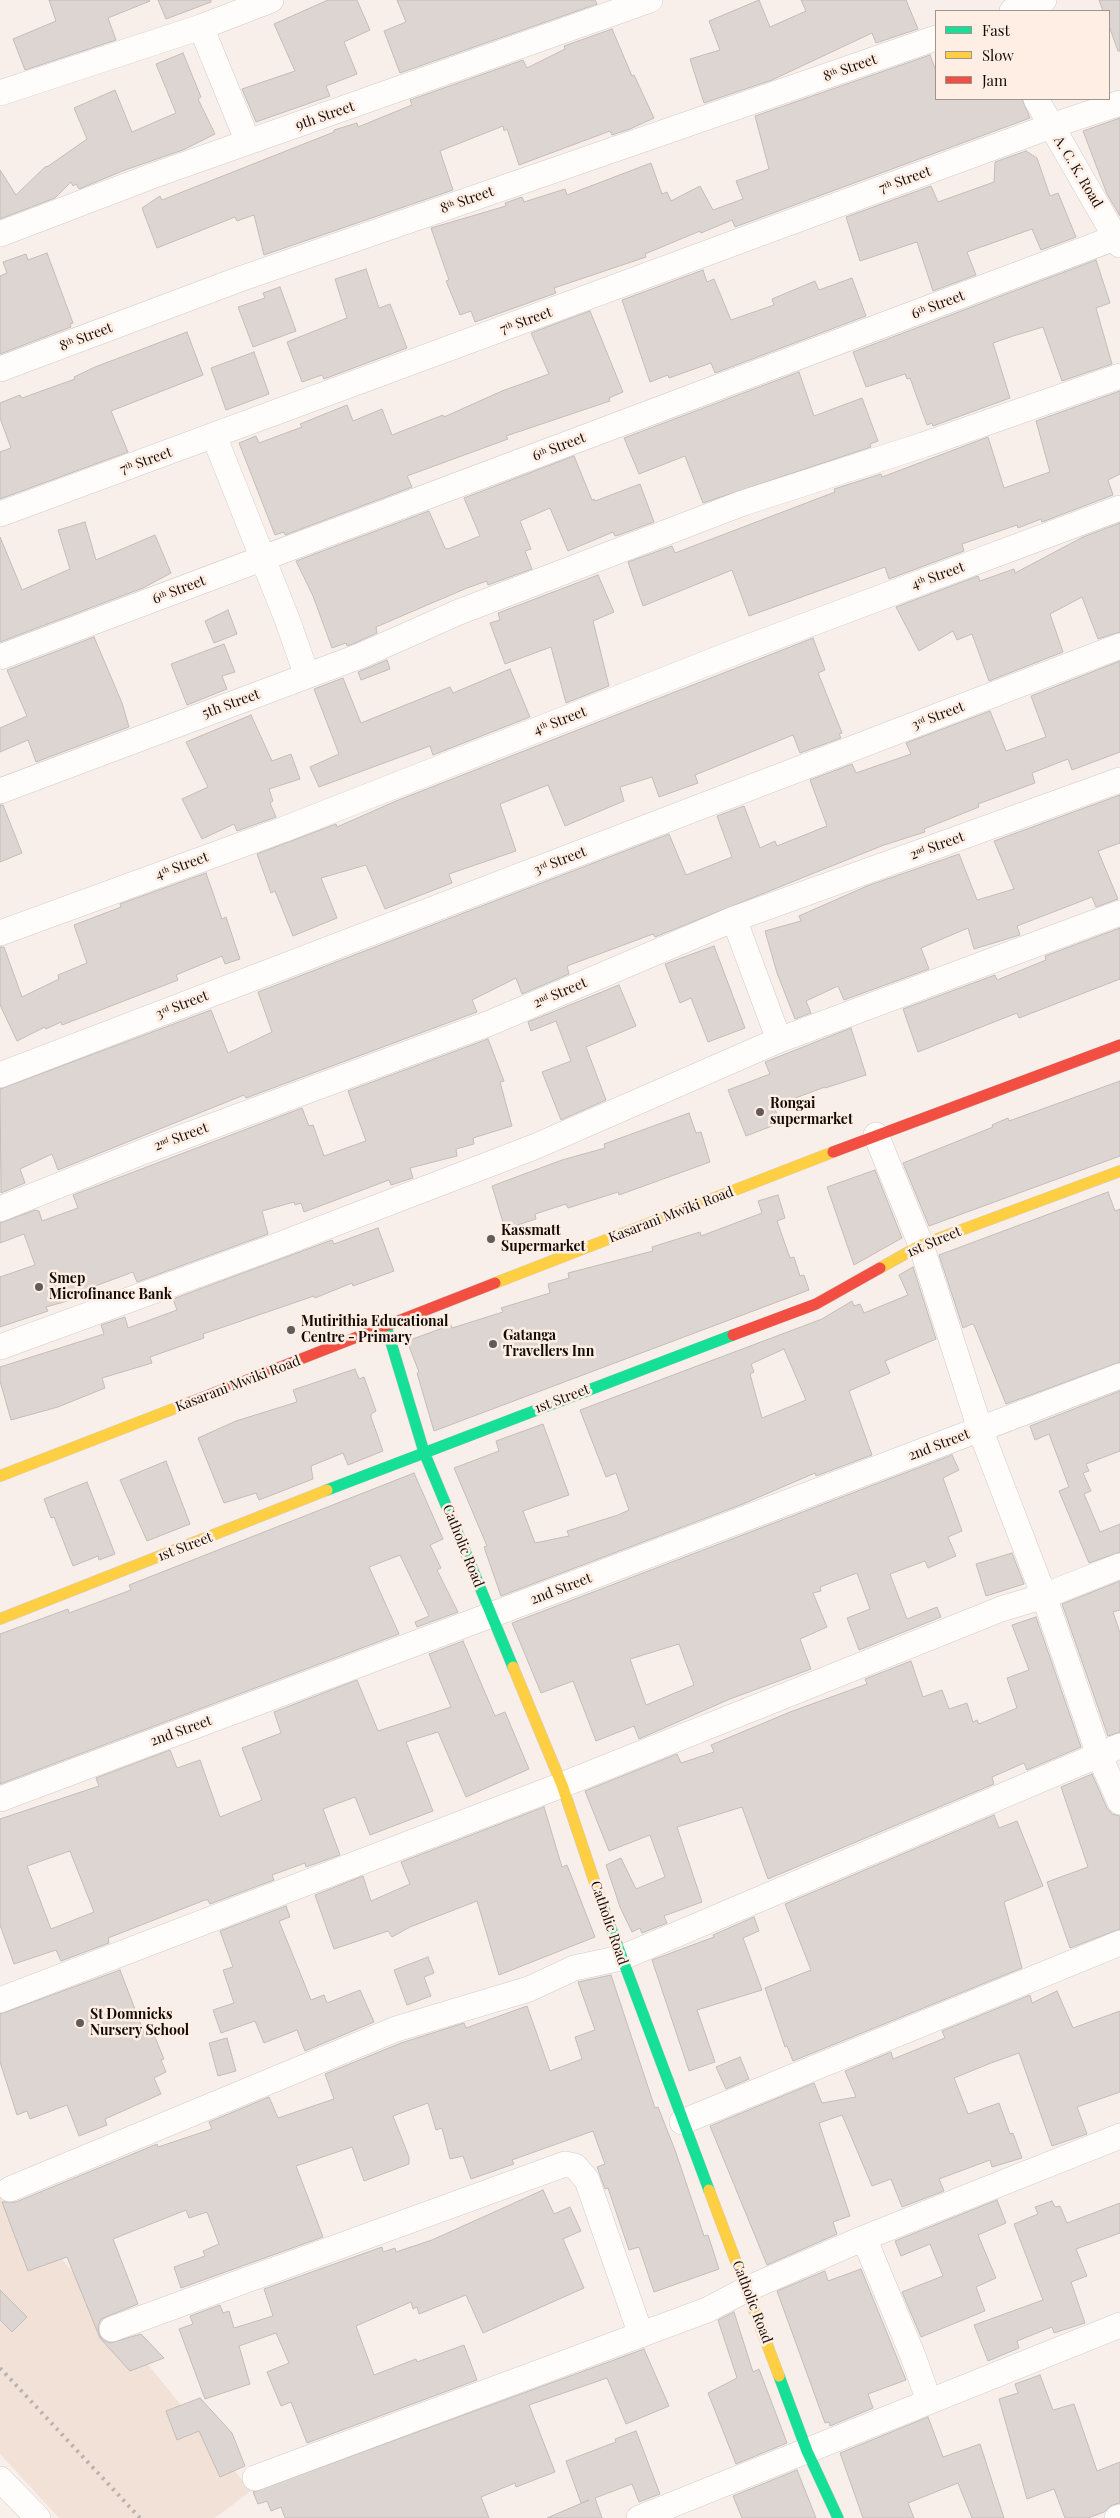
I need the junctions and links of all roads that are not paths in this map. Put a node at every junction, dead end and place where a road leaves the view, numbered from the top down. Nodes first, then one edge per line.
1 (271, 0) edge
2 (650, 0) edge
3 (201, 27) junction
4 (935, 38) edge
5 (0, 93) edge
6 (1037, 100) edge
7 (1120, 103) edge
8 (1051, 126) junction
9 (248, 142) junction
10 (0, 234) edge
11 (1119, 240) edge
12 (0, 369) edge
13 (1120, 376) edge
14 (214, 436) junction
15 (1120, 508) edge
16 (0, 514) edge
17 (263, 558) junction
18 (1120, 646) edge
19 (0, 657) edge
20 (307, 676) junction
21 (1120, 780) edge
22 (0, 791) edge
23 (1120, 913) edge
24 (734, 919) junction
25 (0, 933) edge
26 (780, 1040) junction
27 (1120, 1045) edge
28 (0, 1075) edge
29 (876, 1135) junction
30 (1120, 1171) edge
31 (0, 1209) edge
32 (920, 1245) junction
33 (386, 1326) junction
34 (0, 1347) edge
35 (1120, 1376) edge
36 (980, 1430) junction
37 (424, 1452) junction
38 (0, 1476) edge
39 (1120, 1566) edge
40 (1044, 1596) junction
41 (491, 1615) junction
42 (0, 1619) edge
43 (1110, 1750) edge
44 (562, 1786) junction
45 (0, 1798) edge
46 (1120, 1802) edge
47 (1120, 1943) edge
48 (621, 1958) junction
49 (0, 2000) edge
50 (682, 2122) junction
51 (1120, 2136) edge
52 (10, 2189) dead end
53 (864, 2238) junction
54 (747, 2289) junction
55 (1120, 2325) edge
56 (112, 2329) dead end
57 (641, 2336) junction
58 (928, 2401) junction
59 (807, 2451) junction
60 (255, 2478) dead end
61 (0, 2479) edge
62 (38, 2518) edge
63 (639, 2518) edge
64 (838, 2518) edge

1 - 3 street
2 - 9 street, 9th Street
3 - 5 street
3 - 9 street
4 - 12 street, 8ᵗʰ Street
6 - 8 street, A. C. K. Road
7 - 8 street, 7ᵗʰ Street
8 - 11 street, A. C. K. Road
8 - 14 street, 7ᵗʰ Street
9 - 10 street, 9th Street
11 - 17 street, 6ᵗʰ Street
13 - 20 street, 5th Street
14 - 16 street, 7ᵗʰ Street
14 - 17 street
15 - 25 street, 4ᵗʰ Street
17 - 19 street, 6ᵗʰ Street
17 - 20 street
18 - 28 street, 3ʳᵈ Street
20 - 22 street, 5th Street
21 - 24 street, 2ⁿᵈ Street
23 - 26 street
24 - 26 street
24 - 31 street, 2ⁿᵈ Street
26 - 34 street
27 - 29 street, Kasarani Mwiki Road
29 - 32 street
29 - 33 street, Kasarani Mwiki Road
30 - 32 street, 1st Street
32 - 36 street
32 - 37 street, 1st Street
33 - 37 street, Catholic Road
33 - 38 street, Kasarani Mwiki Road
35 - 36 street, 2nd Street
36 - 40 street
36 - 41 street, 2nd Street
37 - 41 street, Catholic Road
37 - 42 street, 1st Street
39 - 40 street
40 - 43 street
40 - 44 street
41 - 44 street, Catholic Road
41 - 45 street, 2nd Street
43 - 46 street
43 - 48 street
44 - 48 street, Catholic Road
44 - 49 street
47 - 50 street
48 - 50 street, Catholic Road
48 - 52 street
50 - 54 street, Catholic Road
51 - 53 street
53 - 54 street
53 - 58 street
54 - 57 street
54 - 59 street, Catholic Road
55 - 58 street
56 - 57 street
57 - 60 street
58 - 59 street
59 - 63 street
59 - 64 street, Catholic Road
61 - 62 street

